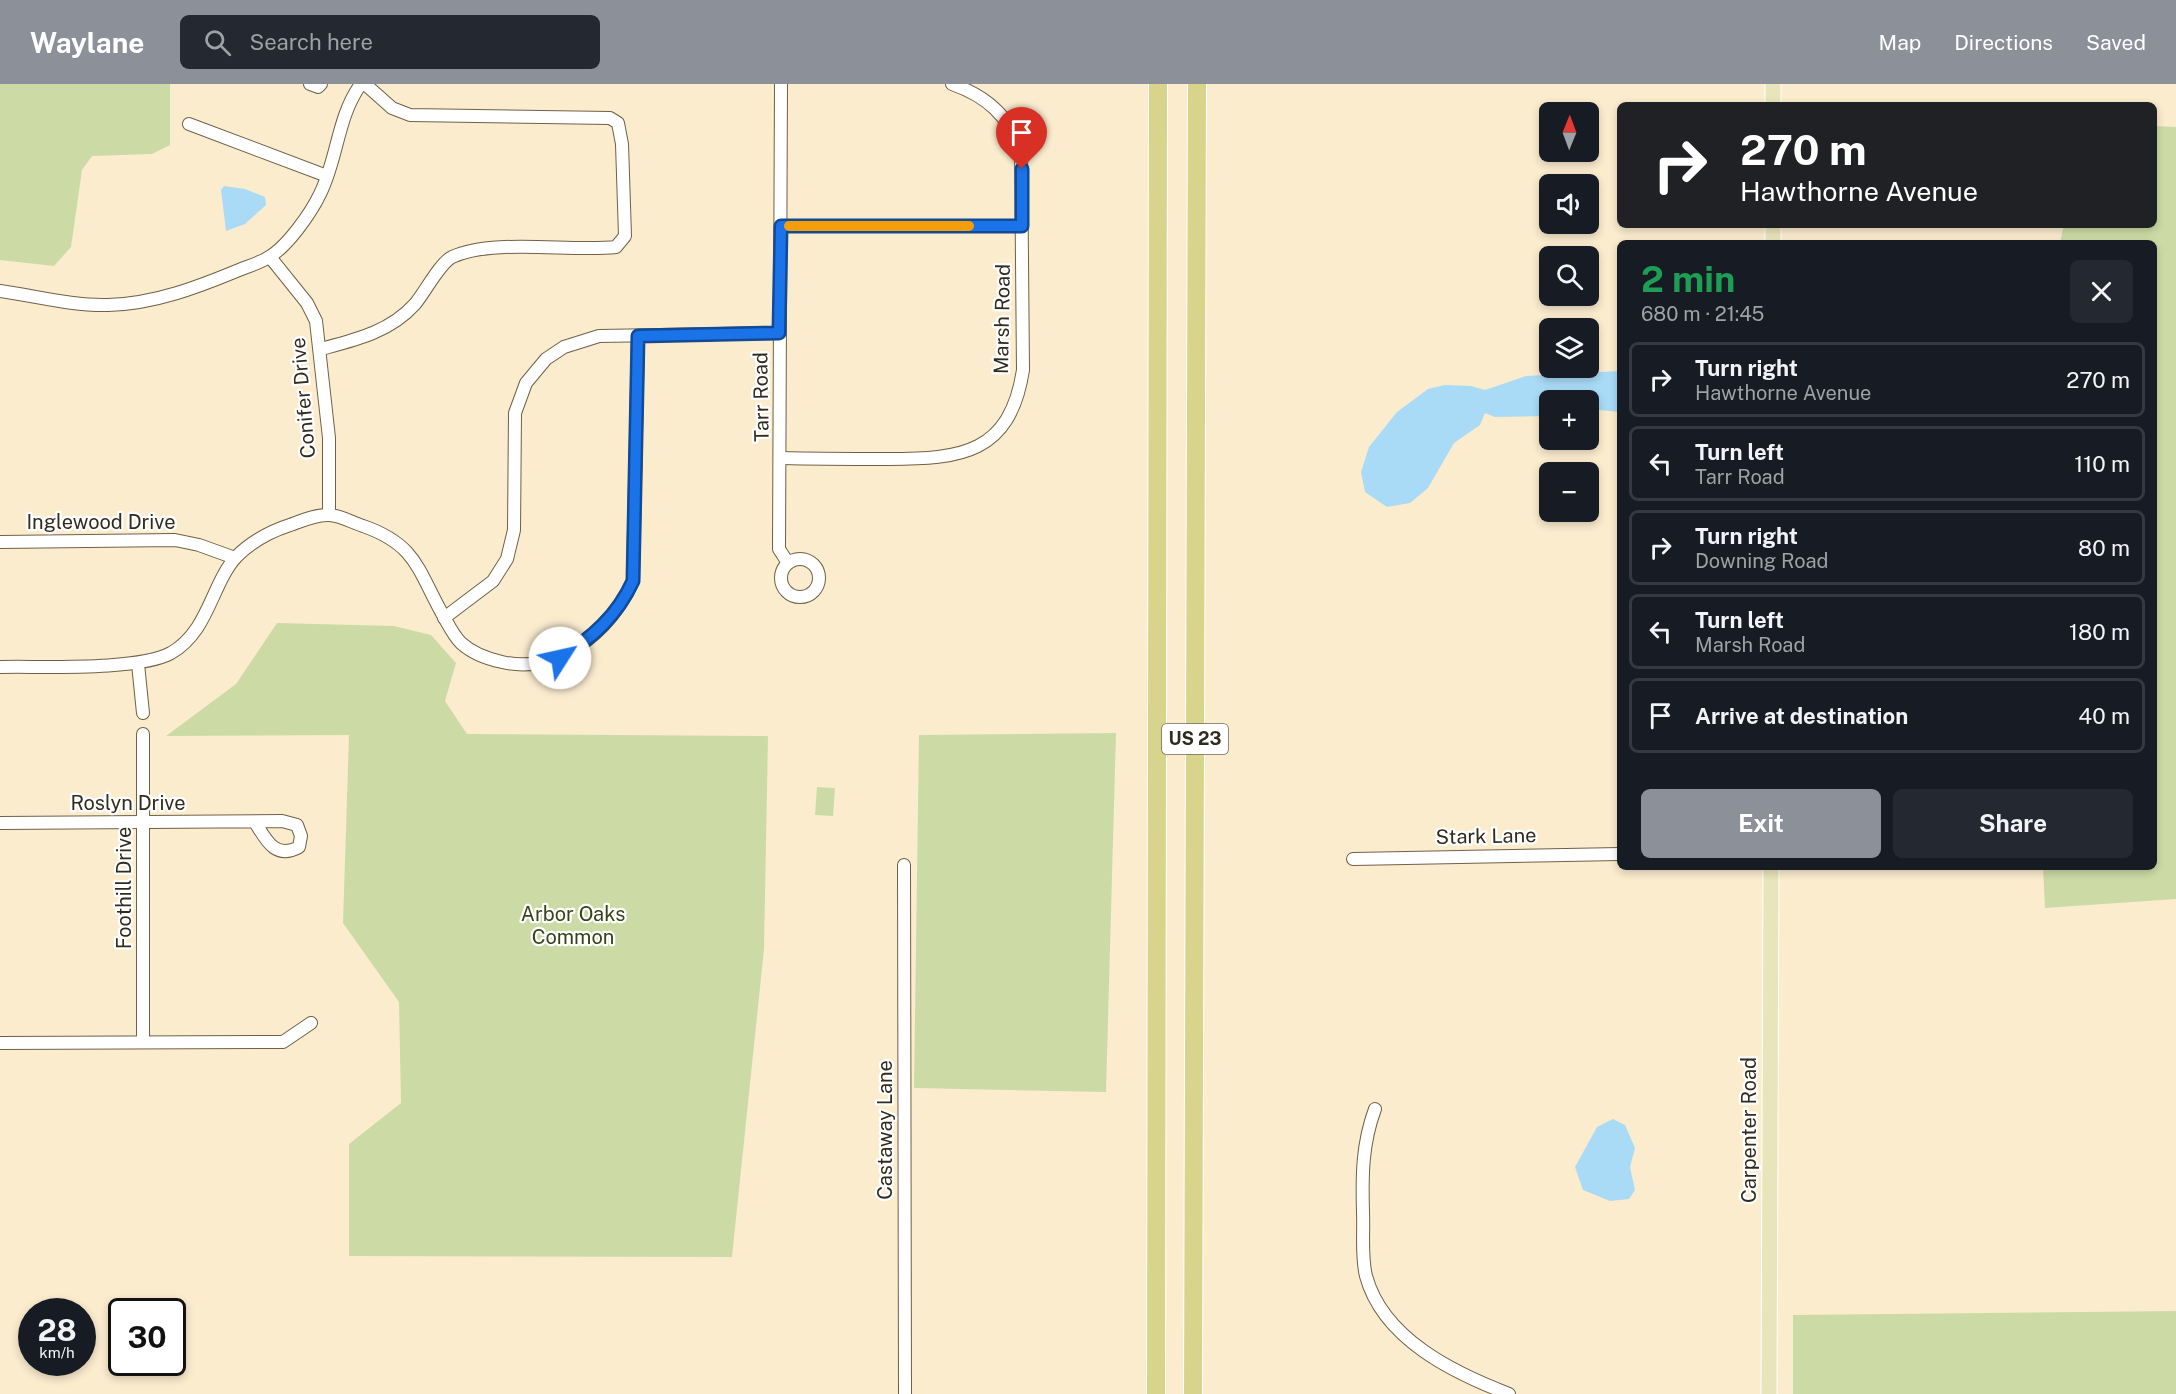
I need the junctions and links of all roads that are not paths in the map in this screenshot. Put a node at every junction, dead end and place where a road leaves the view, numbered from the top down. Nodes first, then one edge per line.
1 (309, 84) edge
2 (321, 84) edge
3 (363, 84) edge
4 (781, 84) edge
5 (952, 84) edge
6 (1158, 84) edge
7 (1197, 84) edge
8 (1773, 84) edge
9 (975, 88) edge
10 (1773, 102) edge
11 (189, 124) dead end
12 (327, 176) junction
13 (781, 226) junction
14 (1022, 226) junction
15 (270, 257) junction
16 (0, 291) edge
17 (779, 333) junction
18 (638, 336) junction
19 (321, 349) junction
20 (782, 458) junction
21 (329, 514) junction
22 (0, 542) edge
23 (235, 558) junction
24 (788, 563) dead end
25 (444, 618) junction
26 (138, 664) junction
27 (0, 667) edge
28 (142, 713) dead end
29 (143, 734) dead end
30 (144, 822) junction
31 (255, 822) dead end
32 (0, 823) edge
33 (1617, 854) edge
34 (1353, 859) dead end
35 (904, 865) dead end
36 (1771, 870) edge
37 (311, 1023) dead end
38 (143, 1041) junction
39 (0, 1043) edge
40 (1375, 1109) dead end
41 (905, 1394) edge
42 (1156, 1394) edge
43 (1193, 1394) edge
44 (1509, 1394) edge
45 (1769, 1394) edge

1 - 2 street
3 - 12 street
3 - 19 street
4 - 13 street, Tarr Road
5 - 9 street, Marsh Road
6 - 42 highway, US 23
7 - 43 highway, US 23
8 - 10 main road
9 - 14 street, Marsh Road
11 - 12 street
12 - 15 street
13 - 14 street
13 - 17 street, Tarr Road
14 - 20 street, Marsh Road
15 - 16 street
15 - 19 street, Conifer Drive
17 - 18 street
17 - 20 street, Tarr Road
18 - 25 street
18 - 25 street
19 - 21 street, Conifer Drive
20 - 24 street, Tarr Road
21 - 23 street
21 - 25 street
22 - 23 street, Inglewood Drive
23 - 26 street
26 - 27 street
26 - 28 street
29 - 30 street, Foothill Drive
30 - 31 street, Roslyn Drive
30 - 32 street, Roslyn Drive
30 - 38 street, Foothill Drive
33 - 34 street, Stark Lane
35 - 41 street, Castaway Lane
36 - 45 main road, Carpenter Road
37 - 38 street
38 - 39 street
40 - 44 street

